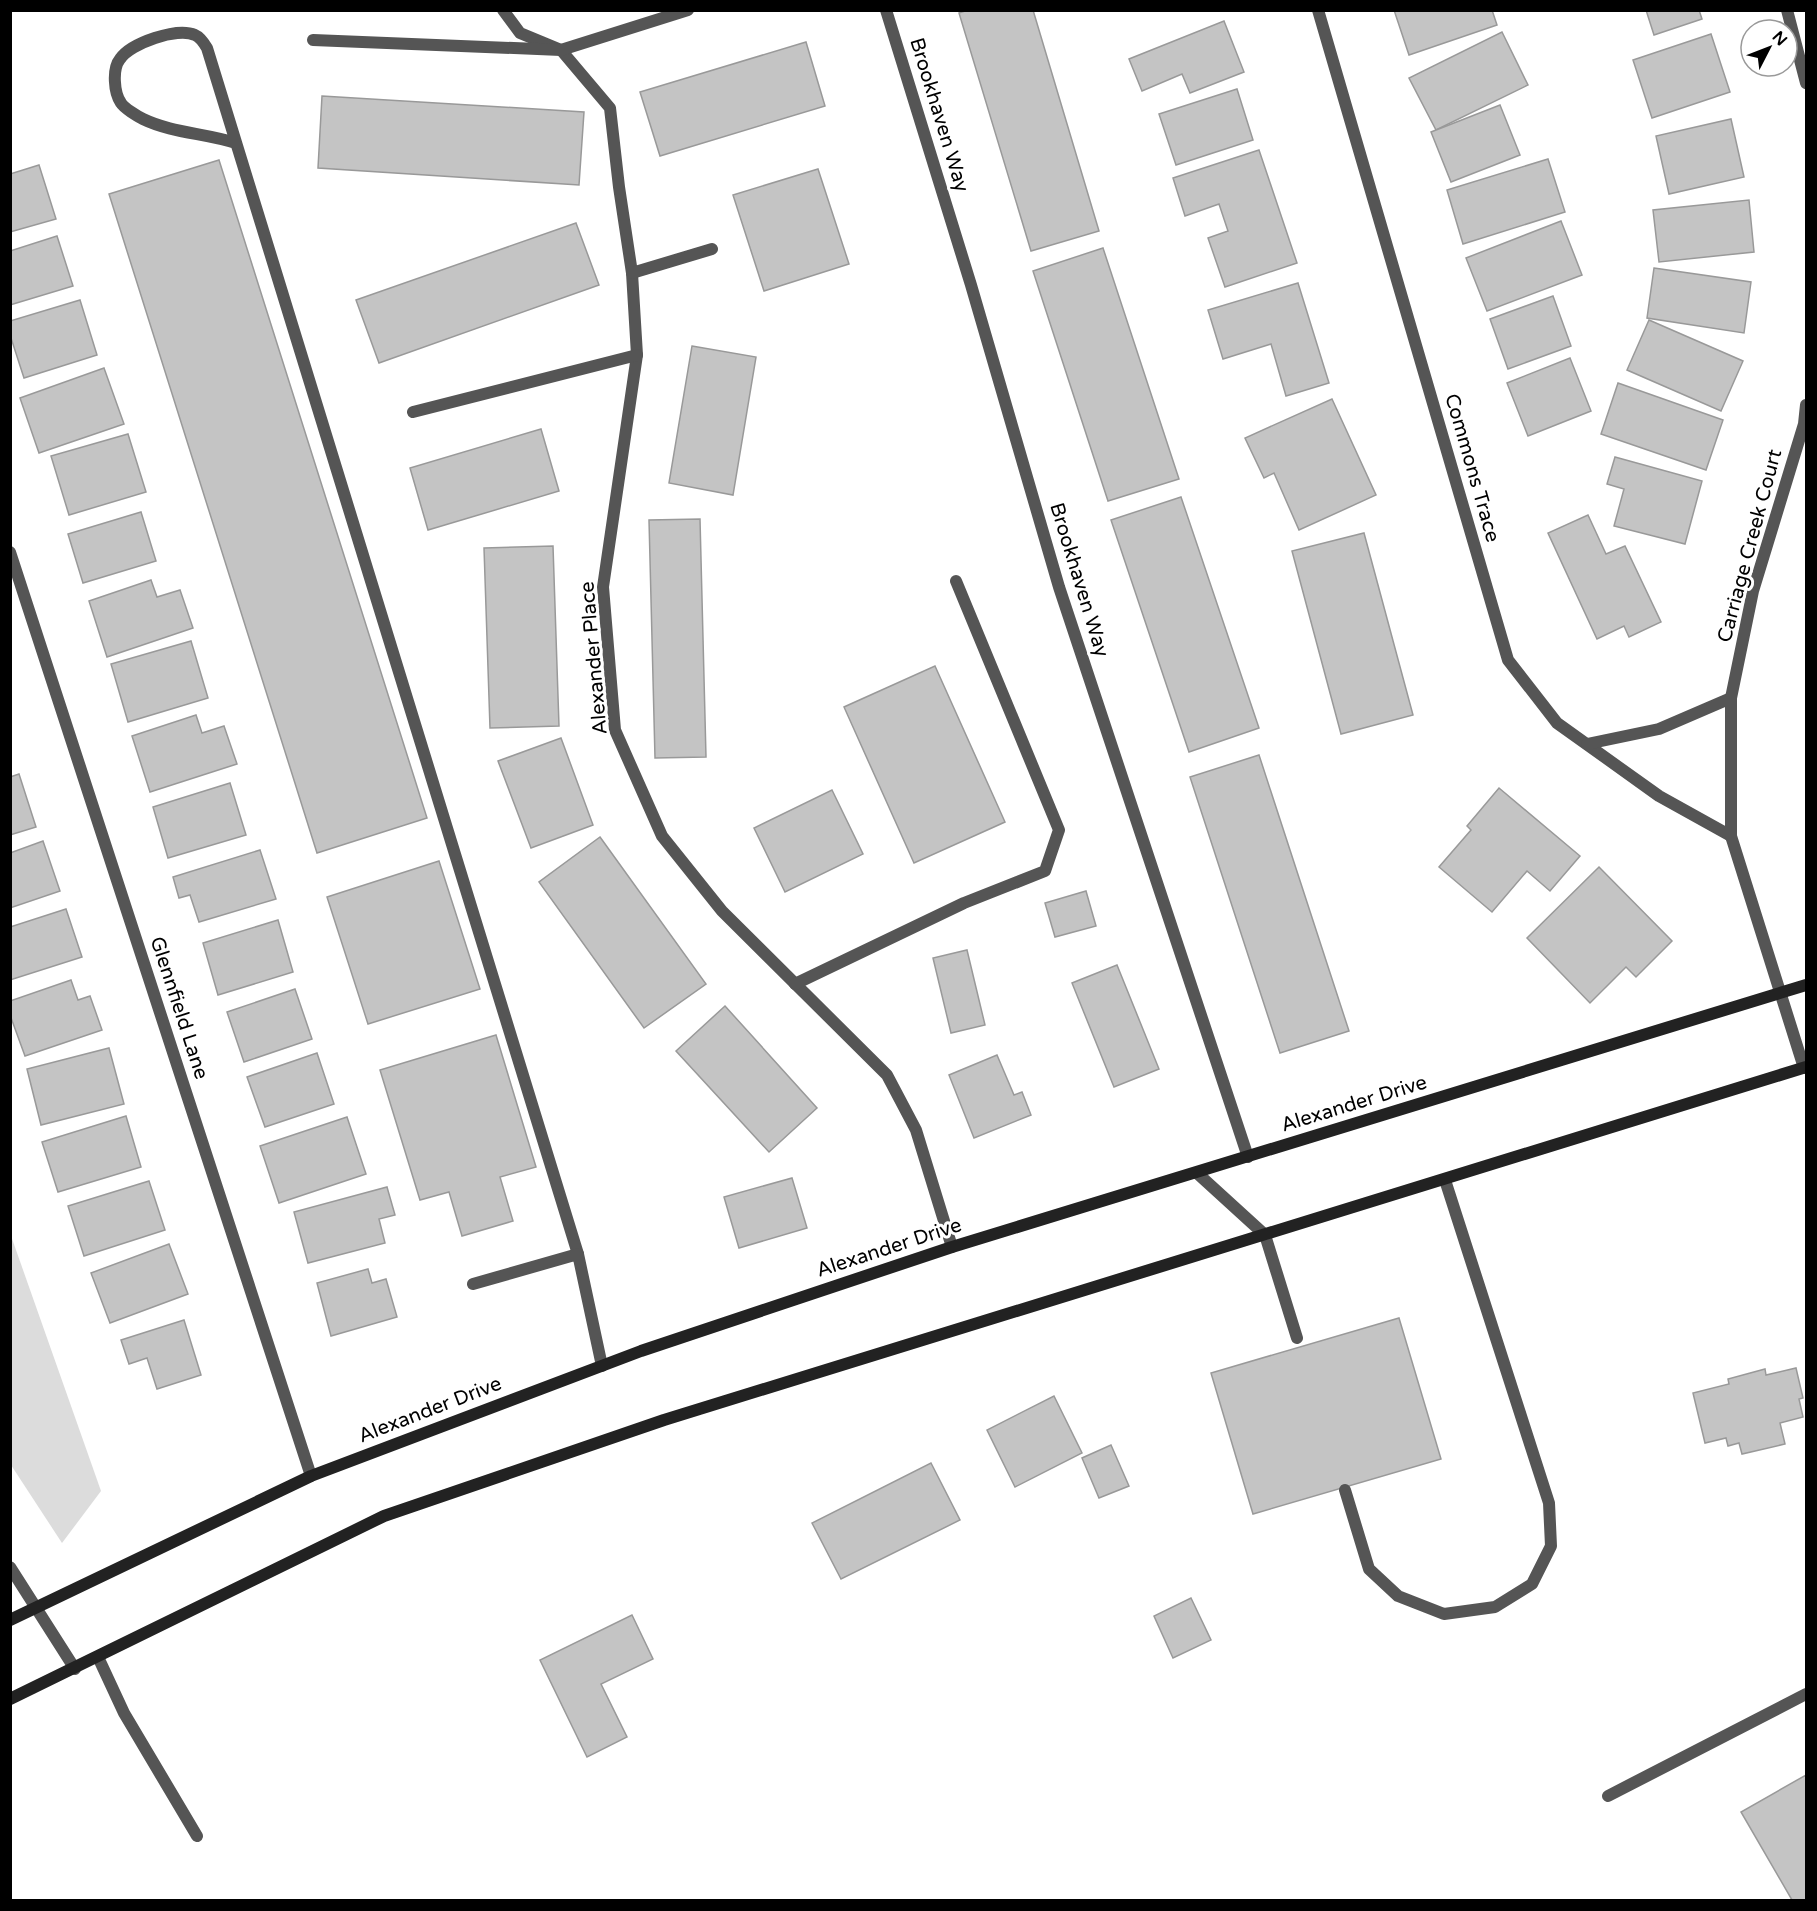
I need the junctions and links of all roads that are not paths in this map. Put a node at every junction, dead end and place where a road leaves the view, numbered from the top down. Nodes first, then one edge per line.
1 (503, 10) edge
2 (688, 10) edge
3 (886, 10) edge
4 (1318, 10) edge
5 (1787, 10) edge
6 (314, 40) dead end
7 (561, 50) junction
8 (1806, 83) edge
9 (236, 143) junction
10 (712, 249) dead end
11 (632, 273) junction
12 (637, 354) junction
13 (1806, 405) edge
14 (413, 412) dead end
15 (10, 552) edge
16 (956, 581) dead end
17 (1731, 698) junction
18 (1587, 744) junction
19 (1731, 836) junction
20 (795, 984) junction
21 (1806, 985) edge
22 (1781, 992) junction
23 (1805, 1067) edge
24 (1248, 1157) junction
25 (1197, 1173) junction
26 (1445, 1180) junction
27 (1265, 1235) junction
28 (952, 1247) junction
29 (578, 1254) junction
30 (473, 1284) dead end
31 (1297, 1338) dead end
32 (602, 1366) junction
33 (311, 1476) junction
34 (1345, 1490) dead end
35 (10, 1567) edge
36 (36, 1608) junction
37 (10, 1620) edge
38 (98, 1658) junction
39 (75, 1669) junction
40 (1806, 1694) edge
41 (10, 1699) edge
42 (1608, 1796) dead end
43 (196, 1836) dead end

1 - 7 street, Alexander Place
2 - 7 street
3 - 24 street, Brookhaven Way
4 - 18 street, Commons Trace
5 - 8 street
6 - 7 street
7 - 11 street, Alexander Place
9 - 9 street
9 - 29 street
10 - 11 street
11 - 12 street, Alexander Place
12 - 14 street
12 - 20 street, Alexander Place
13 - 17 street, Carriage Creek Court
15 - 33 street, Glennfield Lane
16 - 20 street
17 - 18 street
17 - 19 street, Carriage Creek Court
18 - 19 street, Commons Trace
19 - 22 street, Carriage Creek Court
20 - 28 street, Alexander Place
21 - 22 main road, Alexander Drive
22 - 23 street, Carriage Creek Court
22 - 24 main road, Alexander Drive
23 - 26 main road
24 - 25 main road, Alexander Drive
25 - 27 street
25 - 28 main road, Alexander Drive
26 - 27 main road
26 - 34 street
27 - 31 street
27 - 38 main road
28 - 32 main road, Alexander Drive
29 - 30 street
29 - 32 street
32 - 33 main road, Alexander Drive
33 - 36 main road, Alexander Drive
35 - 36 street
36 - 37 main road, Alexander Drive
36 - 39 street
38 - 39 main road
38 - 43 street
39 - 41 main road
40 - 42 street

